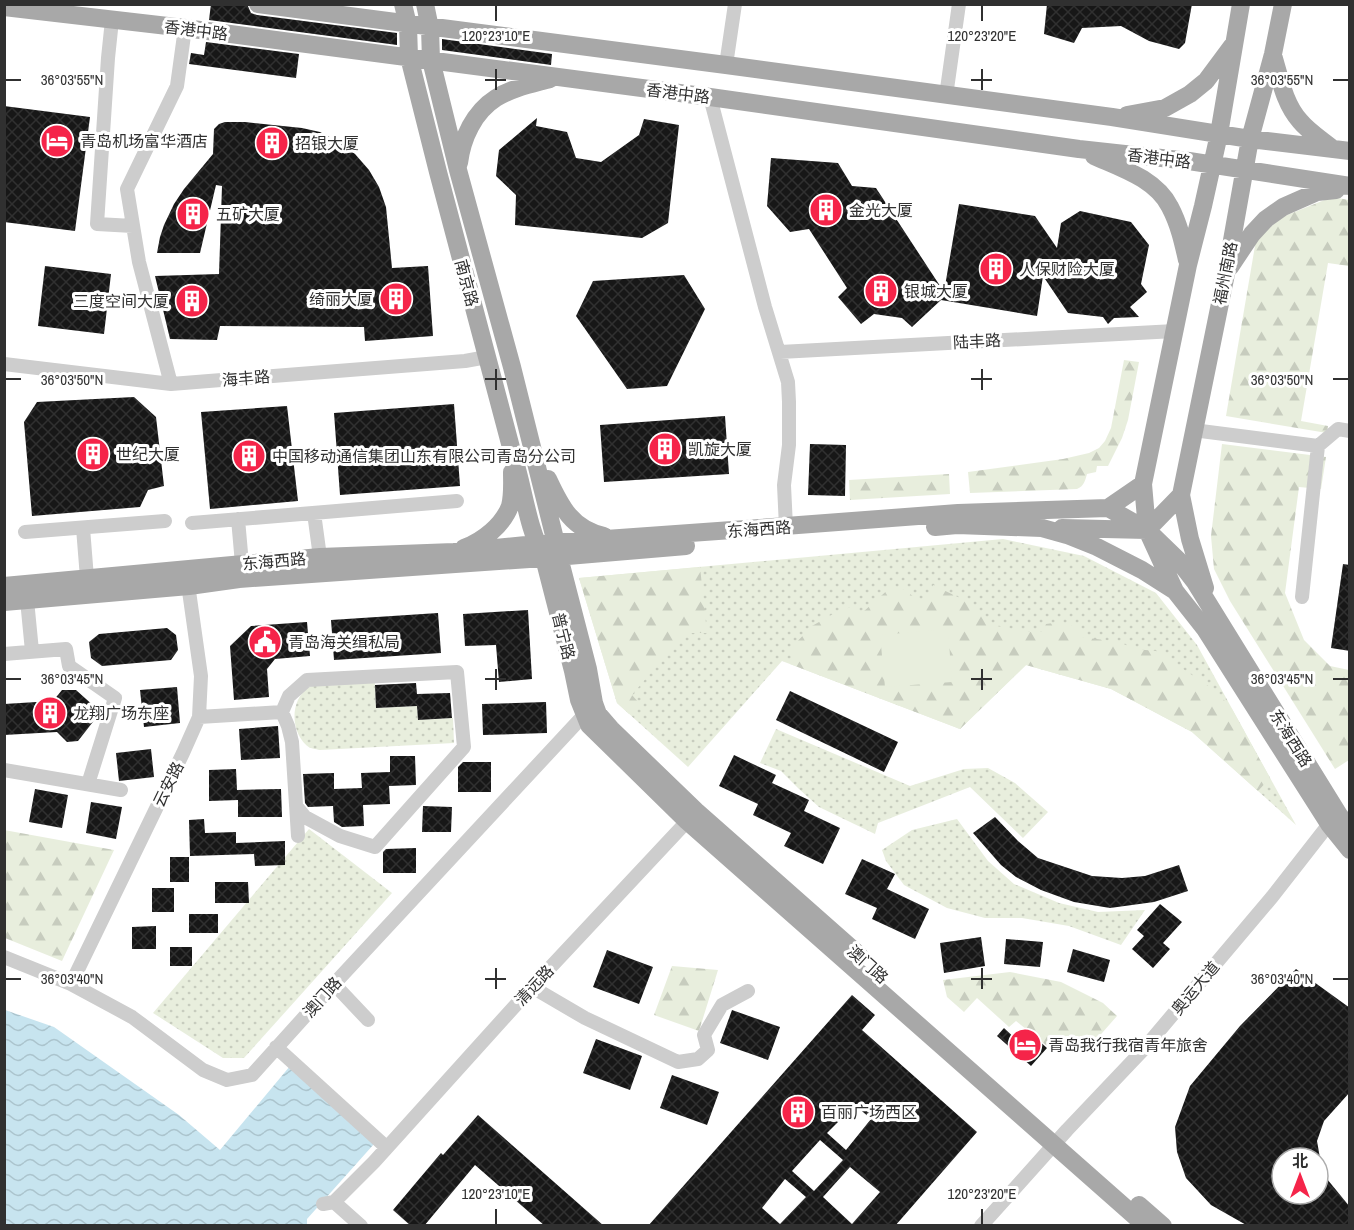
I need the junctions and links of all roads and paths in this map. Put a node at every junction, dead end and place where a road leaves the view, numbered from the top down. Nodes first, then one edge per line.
1 (258, 4) edge
2 (403, 4) edge
3 (425, 4) edge
4 (735, 4) edge
5 (959, 4) edge
6 (1241, 4) edge
7 (1283, 4) edge
8 (293, 6) edge
9 (4, 7) edge
10 (112, 20) junction
11 (408, 25) junction
12 (430, 27) junction
13 (185, 28) junction
14 (1233, 45) junction
15 (1273, 54) junction
16 (409, 57) junction
17 (431, 60) junction
18 (726, 65) junction
19 (556, 77) junction
20 (946, 96) junction
21 (710, 97) junction
22 (1112, 117) junction
23 (1219, 134) junction
24 (1250, 140) junction
25 (1079, 149) junction
26 (1341, 150) edge
27 (1212, 165) junction
28 (1244, 170) junction
29 (458, 171) junction
30 (1350, 188) edge
31 (133, 226) junction
32 (1188, 265) junction
33 (1226, 274) junction
34 (1175, 331) junction
35 (780, 352) junction
36 (487, 357) junction
37 (4, 364) edge
38 (171, 384) junction
39 (1193, 430) junction
40 (1350, 431) edge
41 (1318, 446) junction
42 (533, 450) junction
43 (513, 455) junction
44 (1143, 484) junction
45 (1180, 495) junction
46 (457, 501) dead end
47 (1108, 508) junction
48 (314, 513) junction
49 (238, 519) junction
50 (165, 521) dead end
51 (192, 523) dead end
52 (786, 526) junction
53 (83, 528) junction
54 (1042, 528) junction
55 (1147, 530) junction
56 (25, 532) dead end
57 (618, 539) junction
58 (549, 551) junction
59 (454, 552) junction
60 (320, 557) junction
61 (242, 564) junction
62 (87, 578) junction
63 (187, 578) junction
64 (4, 586) edge
65 (1175, 591) junction
66 (1302, 597) dead end
67 (27, 600) junction
68 (4, 602) edge
69 (1213, 612) junction
70 (32, 651) junction
71 (4, 654) edge
72 (589, 709) junction
73 (282, 712) junction
74 (199, 717) junction
75 (4, 770) edge
76 (88, 784) junction
77 (121, 790) dead end
78 (296, 807) junction
79 (692, 816) junction
80 (1342, 819) edge
81 (298, 836) dead end
82 (1350, 850) edge
83 (4, 957) edge
84 (71, 984) junction
85 (334, 984) junction
86 (532, 987) junction
87 (748, 991) dead end
88 (368, 1020) dead end
89 (276, 1047) junction
90 (1058, 1140) junction
91 (386, 1147) junction
92 (361, 1226) edge
93 (981, 1226) edge
94 (1146, 1226) edge
95 (1163, 1226) edge

1 - 8 main road, 香港中路
2 - 11 main road, 南京路
3 - 12 main road, 南京路
4 - 18 street
5 - 20 street
6 - 14 main road
7 - 15 main road, 福州南路
8 - 11 main road, 香港中路
9 - 10 main road, 香港中路
10 - 13 main road, 香港中路
10 - 31 street
11 - 12 main road, 香港中路
11 - 16 main road, 南京路
12 - 17 main road, 南京路
12 - 18 main road, 香港中路
13 - 16 main road, 香港中路
13 - 31 street
14 - 22 main road
14 - 23 main road
15 - 24 main road, 福州南路
15 - 26 main road
16 - 17 main road, 香港中路
16 - 36 main road, 南京路
17 - 19 main road, 香港中路
17 - 29 main road, 南京路
18 - 20 main road, 香港中路
19 - 21 main road, 香港中路
19 - 29 main road
20 - 22 main road, 香港中路
21 - 25 main road, 香港中路
21 - 35 street
22 - 23 main road, 香港中路
23 - 24 main road, 香港中路
23 - 27 main road
24 - 26 main road, 香港中路
24 - 28 main road, 福州南路
25 - 27 main road, 香港中路
25 - 32 main road
27 - 28 main road, 香港中路
27 - 32 main road
28 - 30 main road, 香港中路
28 - 33 main road, 福州南路
29 - 42 main road, 南京路
30 - 33 main road
31 - 38 street
32 - 34 main road
33 - 39 main road, 福州南路
34 - 35 street, 陆丰路
34 - 44 main road
35 - 52 street
36 - 38 street, 海丰路
36 - 43 main road, 南京路
37 - 38 street, 海丰路
39 - 41 street
39 - 45 main road, 福州南路
40 - 41 street
41 - 66 street
42 - 57 main road
42 - 58 main road, 南京路
43 - 58 main road, 南京路
43 - 59 main road
44 - 47 main road
44 - 55 main road
45 - 55 main road
45 - 69 main road
46 - 48 street
47 - 52 main road, 东海西路
47 - 55 main road, 东海西路
48 - 49 street
48 - 60 street
49 - 51 street
49 - 61 street
50 - 53 street
52 - 57 main road, 东海西路
53 - 56 street
53 - 62 street
54 - 55 main road
54 - 58 main road, 东海西路
54 - 65 main road, 东海西路
55 - 65 main road
55 - 69 main road, 东海西路
57 - 58 main road, 东海西路
58 - 59 main road, 东海西路
58 - 63 main road, 东海西路
58 - 72 main road, 普宁路
59 - 60 main road, 东海西路
60 - 61 main road, 东海西路
61 - 63 main road, 东海西路
62 - 63 main road, 东海西路
62 - 64 main road, 东海西路
63 - 67 main road, 东海西路
63 - 74 street, 云安路
65 - 80 main road, 东海西路
67 - 68 main road, 东海西路
67 - 70 street
69 - 80 main road, 东海西路
70 - 71 street
70 - 76 street
72 - 79 main road, 澳门路
72 - 85 street, 澳门路
73 - 74 street
73 - 78 street
73 - 78 street
74 - 84 street, 云安路
75 - 76 street
76 - 77 street
78 - 81 street
79 - 86 street, 清远路
79 - 90 main road, 澳门路
80 - 82 main road, 东海西路
80 - 90 street, 奥运大道
83 - 84 street, 澳门路
84 - 89 street, 澳门路
85 - 88 street
85 - 89 street, 澳门路
86 - 87 street
86 - 91 street, 清远路
89 - 91 street
90 - 93 street, 奥运大道
90 - 94 main road, 澳门路
90 - 95 main road, 澳门路
91 - 92 street, 清远路

